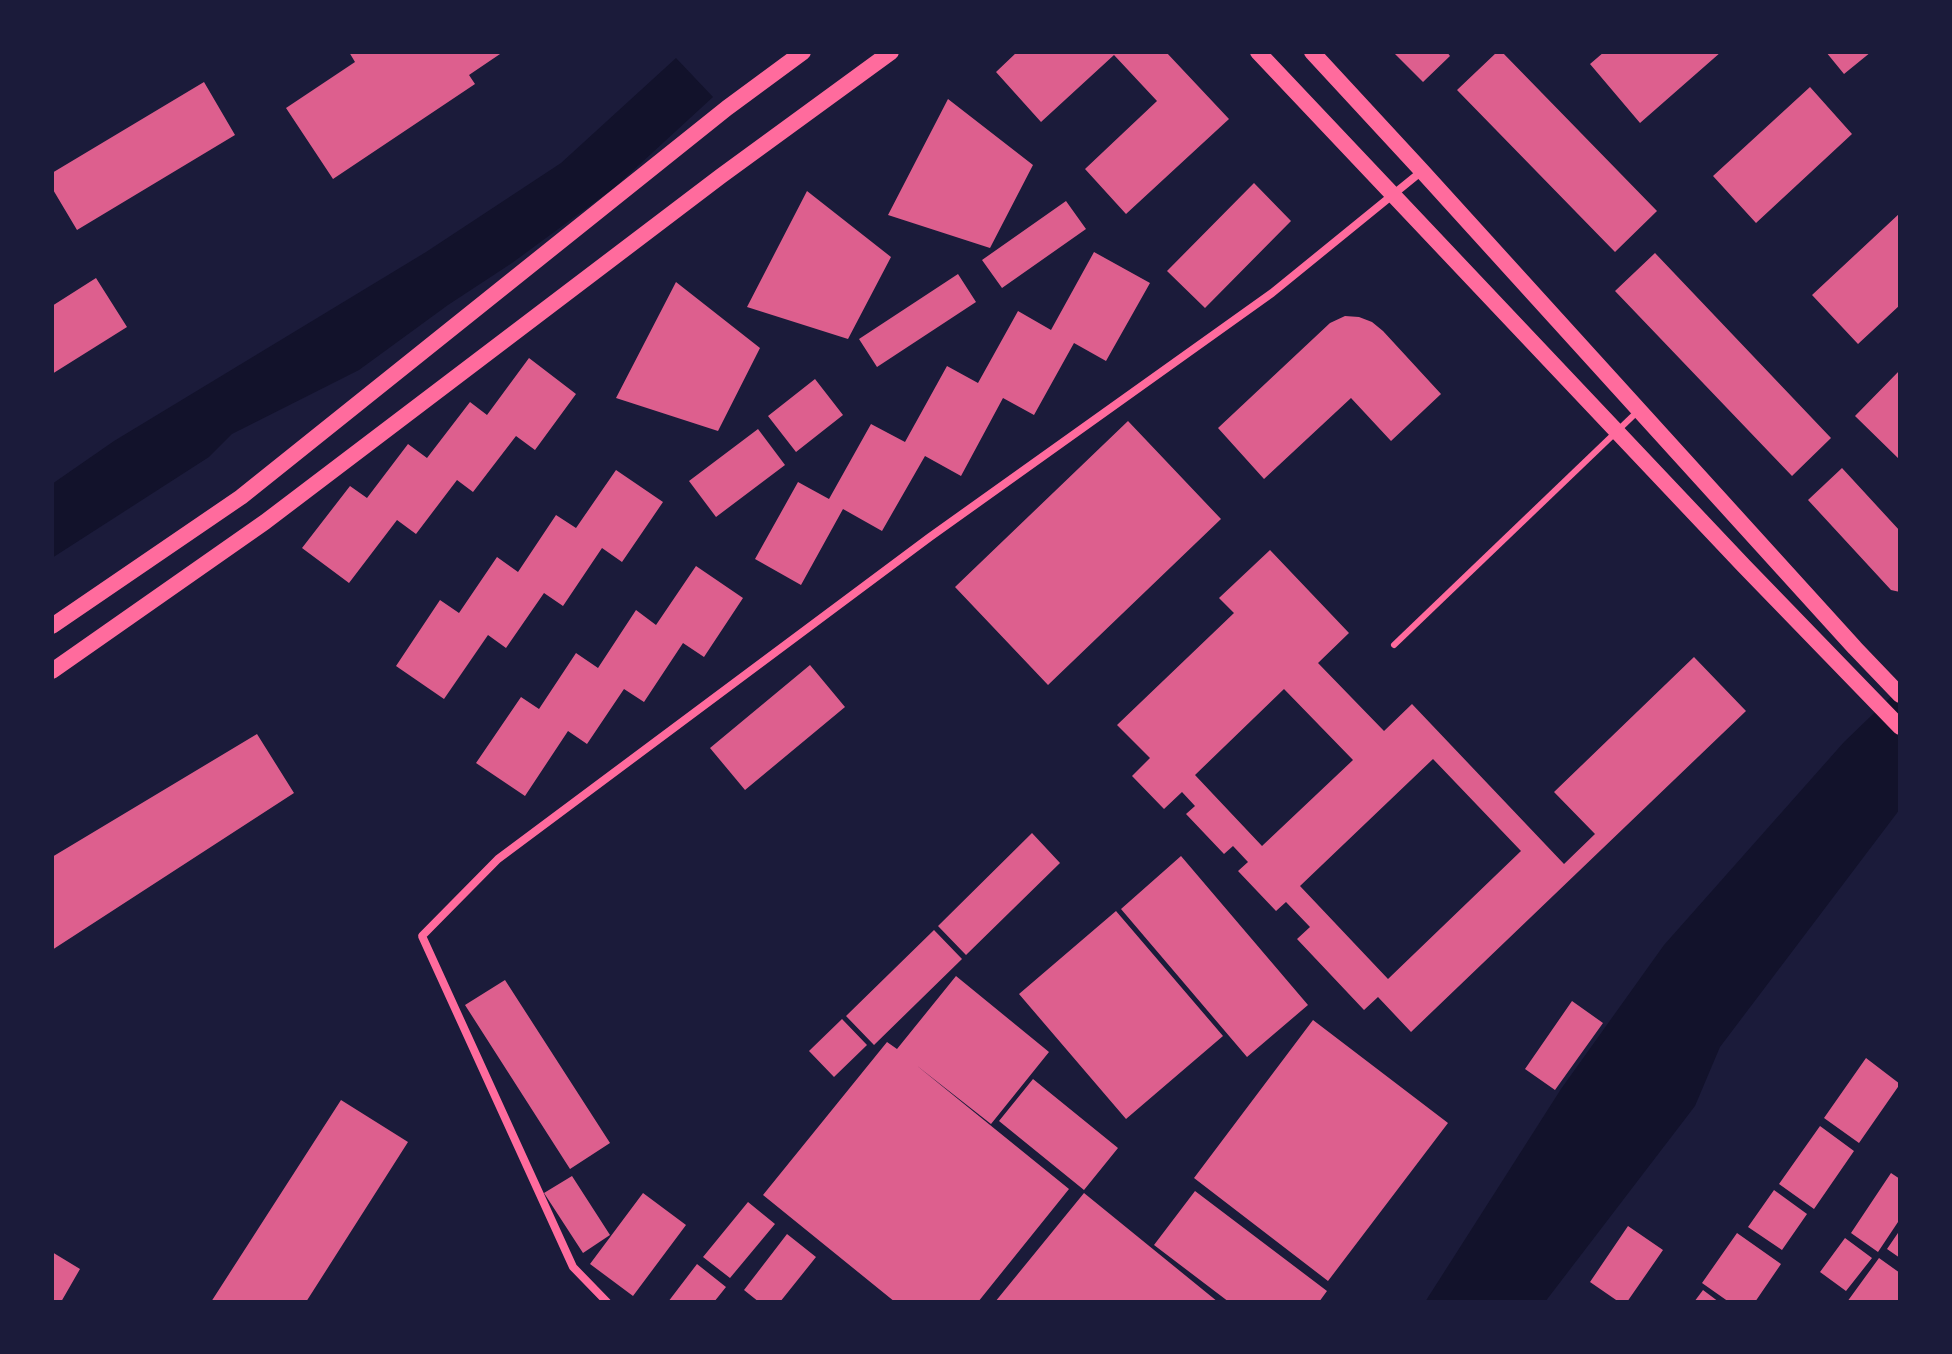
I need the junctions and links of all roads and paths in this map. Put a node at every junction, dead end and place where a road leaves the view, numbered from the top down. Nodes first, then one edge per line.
1 (803, 52) edge
2 (891, 52) edge
3 (1258, 52) edge
4 (1312, 52) edge
5 (1422, 171) junction
6 (1393, 194) junction
7 (1639, 410) junction
8 (1617, 431) junction
9 (52, 626) edge
10 (1394, 645) dead end
11 (52, 671) edge
12 (1900, 695) edge
13 (1900, 727) edge
14 (607, 1302) edge

1 - 9 main road
2 - 11 main road
3 - 6 main road
4 - 5 main road
5 - 6 street
5 - 7 main road
6 - 8 main road
6 - 14 street
7 - 8 lane
7 - 12 main road
8 - 10 lane
8 - 13 main road

